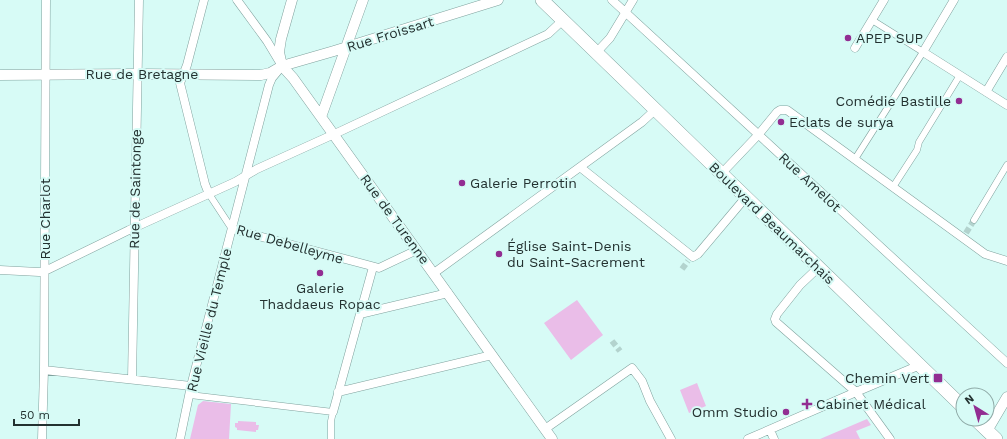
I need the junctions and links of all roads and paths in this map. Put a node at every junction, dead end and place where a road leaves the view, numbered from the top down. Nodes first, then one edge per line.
1 (46, 0) edge
2 (139, 0) edge
3 (204, 0) edge
4 (237, 0) edge
5 (292, 0) edge
6 (363, 0) edge
7 (498, 0) edge
8 (542, 0) edge
9 (612, 0) edge
10 (633, 0) edge
11 (884, 0) edge
12 (954, 0) edge
13 (626, 13) junction
14 (563, 20) junction
15 (872, 20) junction
16 (347, 48) junction
17 (855, 48) dead end
18 (923, 52) junction
19 (596, 53) junction
20 (1007, 57) edge
21 (282, 66) junction
22 (46, 74) junction
23 (138, 74) junction
24 (183, 74) junction
25 (0, 75) edge
26 (960, 76) junction
27 (986, 92) junction
28 (1007, 105) edge
29 (655, 110) junction
30 (321, 117) junction
31 (759, 134) junction
32 (334, 135) junction
33 (855, 159) junction
34 (1007, 166) edge
35 (580, 167) junction
36 (721, 174) junction
37 (246, 176) junction
38 (893, 187) junction
39 (209, 194) junction
40 (746, 197) junction
41 (974, 220) tunnel mouth
42 (135, 228) junction
43 (232, 229) junction
44 (416, 250) junction
45 (1007, 261) edge
46 (373, 267) junction
47 (818, 268) junction
48 (0, 270) edge
49 (45, 271) junction
50 (434, 273) junction
51 (448, 293) junction
52 (360, 314) junction
53 (492, 355) junction
54 (1007, 363) edge
55 (920, 365) junction
56 (44, 370) junction
57 (132, 379) junction
58 (191, 386) junction
59 (338, 392) junction
60 (856, 392) junction
61 (190, 395) junction
62 (1007, 397) edge
63 (955, 399) edge
64 (333, 412) junction
65 (984, 427) edge
66 (545, 428) junction
67 (770, 430) junction
68 (992, 435) edge
69 (42, 439) edge
70 (180, 439) edge
71 (331, 439) edge
72 (552, 439) edge
73 (671, 439) edge
74 (748, 439) edge
75 (774, 439) edge
76 (890, 439) edge

1 - 22 street, Rue Charlot
2 - 23 street, Rue de Saintonge
3 - 24 street, Rue Debelleyme
4 - 21 street, Rue de Turenne
5 - 21 street
6 - 16 street
7 - 16 street, Rue Froissart
8 - 14 main road, Boulevard Beaumarchais
9 - 13 street, Rue Amelot
10 - 13 street
11 - 15 street
12 - 18 street
13 - 19 street
13 - 31 street, Rue Amelot
14 - 19 main road, Boulevard Beaumarchais
14 - 32 street
15 - 17 street
15 - 18 street
16 - 21 street, Rue Froissart
16 - 30 street
18 - 26 street
18 - 33 street
19 - 29 main road, Boulevard Beaumarchais
20 - 27 street
21 - 24 street, Rue de Bretagne
21 - 30 street, Rue de Turenne
21 - 37 street, Rue Vieille du Temple
22 - 23 street, Rue de Bretagne
22 - 25 street, Rue de Bretagne
22 - 49 street, Rue Charlot
23 - 24 street, Rue de Bretagne
23 - 42 street, Rue de Saintonge
24 - 39 street, Rue Debelleyme
26 - 27 street
26 - 38 street
27 - 28 street
29 - 35 street
29 - 36 main road, Boulevard Beaumarchais
30 - 32 street, Rue de Turenne
31 - 33 street
31 - 36 street
31 - 54 street, Rue Amelot
32 - 37 street
32 - 44 street, Rue de Turenne
33 - 38 street
34 - 41 street
35 - 40 street
35 - 50 street
36 - 40 main road, Boulevard Beaumarchais
37 - 39 street
37 - 43 street, Rue Vieille du Temple
38 - 45 street
39 - 42 street
39 - 43 street, Rue Debelleyme
40 - 47 main road, Boulevard Beaumarchais
42 - 49 street
42 - 57 street, Rue de Saintonge
43 - 46 street, Rue Debelleyme
43 - 58 street, Rue Vieille du Temple
44 - 46 street
44 - 50 street, Rue de Turenne
46 - 52 street
47 - 55 main road, Boulevard Beaumarchais
47 - 60 street
48 - 49 street
49 - 56 street, Rue Charlot
50 - 51 street, Rue de Turenne
51 - 52 street
51 - 53 street, Rue de Turenne
52 - 59 street
53 - 59 street
53 - 66 street, Rue de Turenne
55 - 60 street
55 - 63 main road, Boulevard Beaumarchais
56 - 57 street
56 - 69 street, Rue Charlot
57 - 58 street
58 - 61 street, Rue Vieille du Temple
59 - 64 street
60 - 67 street
60 - 76 street
61 - 64 street
61 - 70 street, Rue Vieille du Temple
62 - 68 street
64 - 71 street
65 - 68 main road
66 - 72 street, Rue de Turenne
66 - 73 street
67 - 74 street
67 - 75 street

